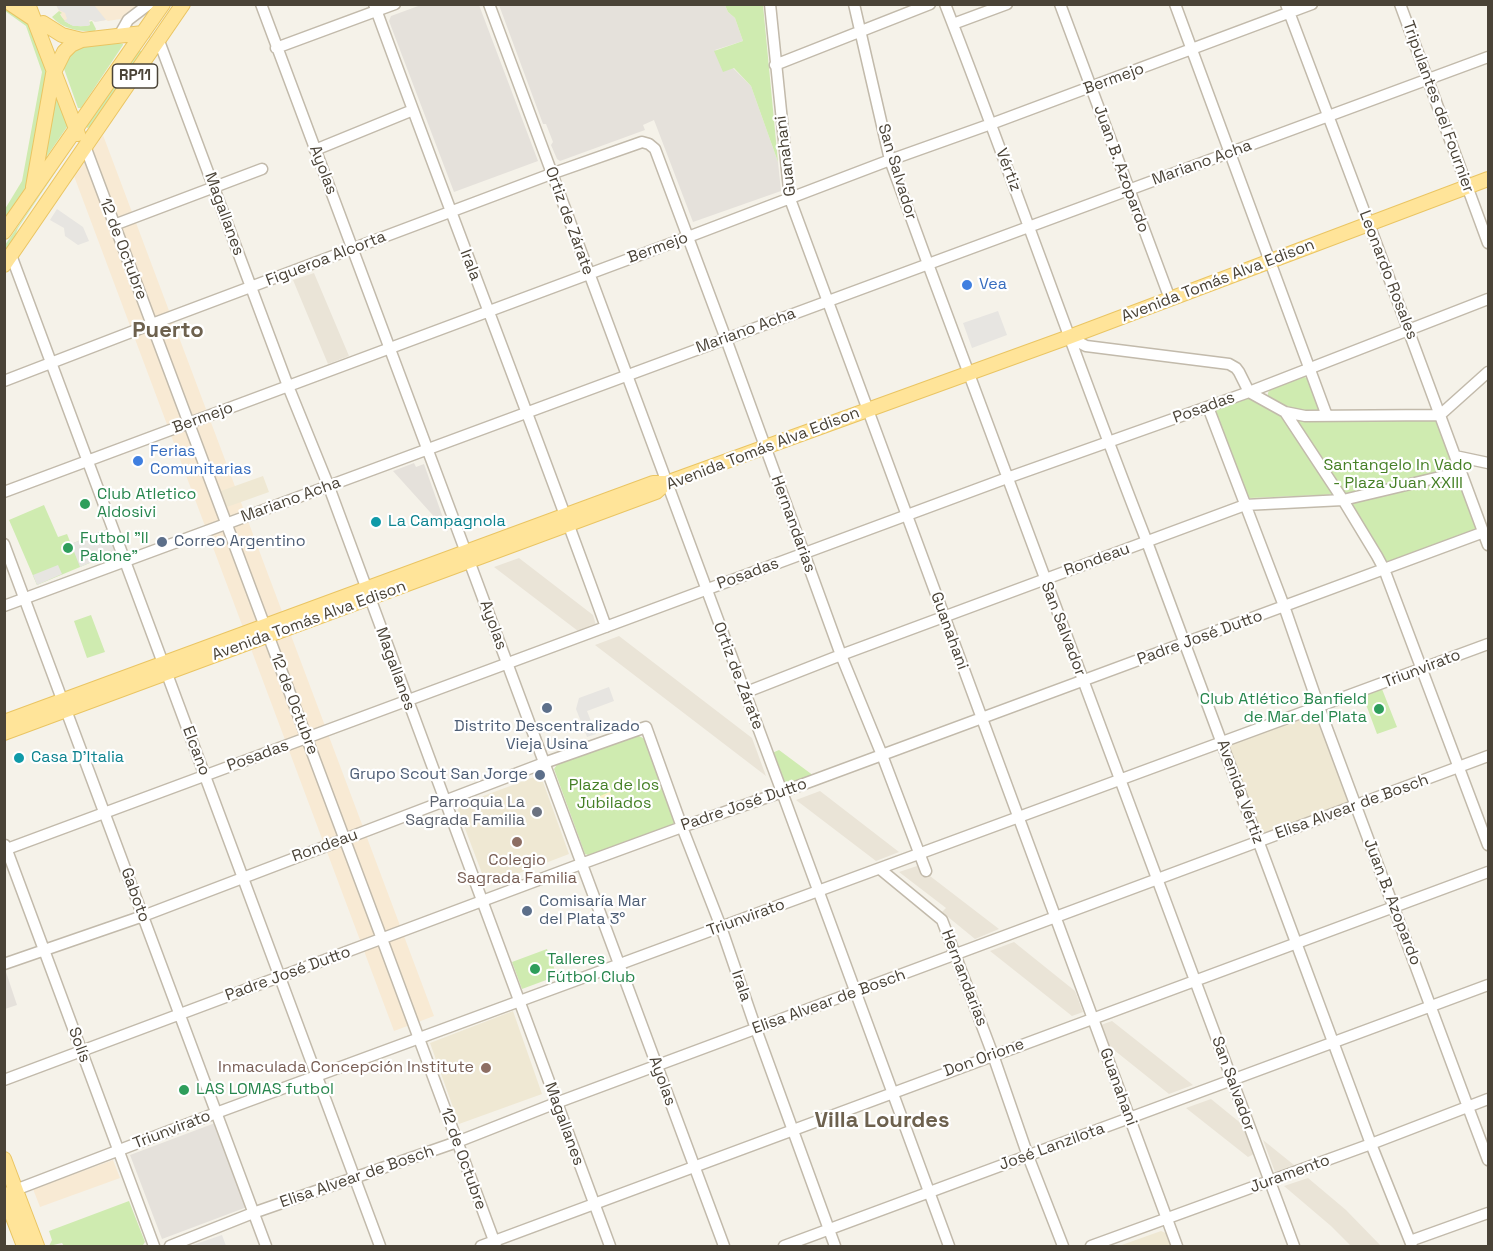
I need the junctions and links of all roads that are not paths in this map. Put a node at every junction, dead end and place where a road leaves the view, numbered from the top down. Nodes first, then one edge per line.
1 (11, 4) edge
2 (27, 4) edge
3 (36, 4) edge
4 (149, 4) edge
5 (163, 4) edge
6 (183, 4) edge
7 (261, 4) edge
8 (395, 4) edge
9 (489, 4) edge
10 (770, 4) edge
11 (854, 4) edge
12 (930, 4) edge
13 (945, 4) edge
14 (1007, 4) edge
15 (1060, 4) edge
16 (1175, 4) edge
17 (1312, 4) edge
18 (1400, 4) edge
19 (375, 8) edge
20 (1287, 9) edge
21 (38, 21) junction
22 (953, 24) junction
23 (860, 32) junction
24 (143, 33) junction
25 (119, 36) junction
26 (82, 40) junction
27 (159, 41) junction
28 (276, 48) junction
29 (1191, 50) junction
30 (1488, 57) edge
31 (775, 65) junction
32 (56, 68) junction
33 (1428, 79) junction
34 (1091, 87) junction
35 (413, 110) junction
36 (1327, 116) junction
37 (991, 124) junction
38 (78, 125) junction
39 (649, 144) joint
40 (85, 146) junction
41 (315, 150) junction
42 (1229, 152) junction
43 (890, 160) junction
44 (262, 169) dead end
45 (551, 174) junction
46 (1488, 179) edge
47 (214, 187) junction
48 (1468, 187) junction
49 (1129, 190) junction
50 (32, 192) junction
51 (789, 199) junction
52 (450, 212) junction
53 (1369, 224) junction
54 (114, 225) junction
55 (1029, 226) junction
56 (4, 232) edge
57 (688, 237) junction
58 (1488, 243) edge
59 (352, 248) junction
60 (8, 260) edge
61 (1270, 261) junction
62 (927, 264) junction
63 (589, 274) junction
64 (251, 287) junction
65 (1170, 299) junction
66 (1488, 299) edge
67 (827, 302) junction
68 (488, 312) junction
69 (152, 324) junction
70 (1409, 330) junction
71 (1070, 337) junction
72 (726, 339) junction
73 (389, 349) junction
74 (52, 363) junction
75 (1309, 369) junction
76 (1488, 372) edge
77 (968, 373) junction
78 (626, 376) junction
79 (4, 381) edge
80 (288, 386) junction
81 (1249, 392) junction
82 (1208, 407) junction
83 (867, 410) junction
84 (1285, 412) junction
85 (526, 413) junction
86 (1440, 415) junction
87 (1327, 416) junction
88 (189, 423) junction
89 (1108, 442) junction
90 (765, 447) junction
91 (427, 450) junction
92 (1455, 456) junction
93 (88, 461) junction
94 (1488, 463) edge
95 (1461, 471) junction
96 (1007, 478) junction
97 (660, 483) junction
98 (328, 487) junction
99 (4, 492) edge
100 (1343, 500) junction
101 (1245, 505) junction
102 (906, 515) junction
103 (567, 520) junction
104 (227, 524) junction
105 (1484, 532) junction
106 (1147, 542) junction
107 (4, 544) edge
108 (1488, 545) edge
109 (804, 553) junction
110 (467, 557) junction
111 (124, 562) junction
112 (1384, 569) junction
113 (1045, 579) junction
114 (706, 590) junction
115 (367, 594) junction
116 (25, 599) junction
117 (4, 606) edge
118 (1284, 606) junction
119 (944, 618) junction
120 (606, 627) junction
121 (267, 631) junction
122 (1185, 643) junction
123 (1488, 644) edge
124 (841, 655) junction
125 (507, 664) junction
126 (165, 669) junction
127 (1422, 669) junction
128 (1083, 681) junction
129 (744, 693) junction
130 (407, 701) junction
131 (65, 706) junction
132 (1319, 707) junction
133 (982, 718) junction
134 (4, 723) edge
135 (646, 726) joint
136 (4, 734) edge
137 (307, 738) junction
138 (1222, 742) junction
139 (882, 755) junction
140 (1488, 756) edge
141 (544, 763) junction
142 (1459, 767) junction
143 (205, 776) junction
144 (1120, 780) junction
145 (782, 792) junction
146 (444, 802) junction
147 (1356, 806) junction
148 (105, 813) junction
149 (1018, 818) junction
150 (682, 827) junction
151 (345, 839) junction
152 (1259, 842) junction
153 (1488, 845) edge
154 (6, 846) edge
155 (919, 854) junction
156 (581, 864) junction
157 (880, 868) junction
158 (926, 871) dead end
159 (1488, 872) edge
160 (243, 877) junction
161 (1156, 879) junction
162 (818, 891) junction
163 (482, 902) junction
164 (1394, 907) junction
165 (143, 916) junction
166 (1055, 917) junction
167 (721, 927) junction
168 (382, 939) junction
169 (1297, 943) junction
170 (44, 950) junction
171 (955, 955) junction
172 (4, 964) edge
173 (619, 965) junction
174 (280, 977) junction
175 (1194, 981) junction
176 (1488, 985) edge
177 (855, 992) junction
178 (519, 1002) junction
179 (1431, 1006) junction
180 (179, 1014) junction
181 (1093, 1018) junction
182 (756, 1029) junction
183 (418, 1039) junction
184 (1333, 1043) junction
185 (81, 1050) junction
186 (993, 1055) junction
187 (657, 1066) junction
188 (317, 1077) junction
189 (4, 1080) edge
190 (1231, 1080) junction
191 (893, 1092) junction
192 (1488, 1099) edge
193 (556, 1103) junction
194 (1468, 1107) junction
195 (216, 1113) junction
196 (1129, 1118) junction
197 (793, 1130) junction
198 (457, 1142) junction
199 (1371, 1144) junction
200 (119, 1151) junction
201 (1028, 1156) junction
202 (4, 1159) edge
203 (1488, 1160) edge
204 (694, 1166) junction
205 (355, 1178) junction
206 (1269, 1181) junction
207 (7, 1193) edge
208 (929, 1193) junction
209 (594, 1204) junction
210 (253, 1213) junction
211 (1488, 1213) edge
212 (1167, 1220) junction
213 (829, 1230) junction
214 (495, 1244) edge
215 (1411, 1244) edge
216 (24, 1246) edge
217 (37, 1246) edge
218 (154, 1246) edge
219 (170, 1246) edge
220 (266, 1246) edge
221 (380, 1246) edge
222 (481, 1246) edge
223 (609, 1246) edge
224 (724, 1246) edge
225 (784, 1246) edge
226 (835, 1246) edge
227 (949, 1246) edge
228 (1063, 1246) edge
229 (1091, 1246) edge
230 (1177, 1246) edge
231 (1294, 1246) edge

1 - 21 main road
2 - 21 main road
3 - 21 main road
4 - 25 street
5 - 24 main road, RP11
6 - 27 main road, RP11
7 - 28 street, Ayolas
8 - 19 street
9 - 45 street, Ortiz de Zárate
10 - 31 street, Guanahani
11 - 23 street, San Salvador
12 - 23 street
13 - 22 street, Vértiz
14 - 22 street
15 - 34 street, Juan B. Azopardo
16 - 29 street
17 - 20 street, Bermejo
18 - 33 street, Tripulantes del Fournier
19 - 28 street
19 - 35 street, Irala
20 - 29 street, Bermejo
20 - 36 street, Leonardo Rosales
21 - 26 main road
21 - 32 main road, 12 de Octubre
22 - 37 street, Vértiz
23 - 31 street
23 - 43 street, San Salvador
24 - 25 main road
24 - 27 main road
24 - 38 main road, RP11
25 - 26 main road
26 - 32 main road
27 - 40 main road, RP11
27 - 47 street, Magallanes
28 - 41 street, Ayolas
29 - 34 street, Bermejo
29 - 42 street
30 - 33 street, Mariano Acha
31 - 51 street, Guanahani
32 - 38 main road, 12 de Octubre
32 - 50 main road
33 - 36 street, Mariano Acha
33 - 48 street, Tripulantes del Fournier
34 - 37 street, Bermejo
34 - 49 street, Juan B. Azopardo
35 - 41 street
35 - 52 street, Irala
36 - 42 street, Mariano Acha
36 - 53 street, Leonardo Rosales
37 - 43 street, Bermejo
37 - 55 street, Vértiz
38 - 40 main road, 12 de Octubre
38 - 50 main road, RP11
39 - 45 street, Figueroa Alcorta
39 - 57 street, Hernandarias
40 - 54 street, 12 de Octubre
40 - 60 main road, RP11
41 - 59 street, Ayolas
42 - 49 street, Mariano Acha
42 - 61 street
43 - 51 street, Bermejo
43 - 62 street, San Salvador
44 - 47 street
45 - 52 street, Figueroa Alcorta
45 - 63 street, Ortiz de Zárate
46 - 48 main road, Avenida Tomás Alva Edison
47 - 54 street
47 - 64 street, Magallanes
48 - 53 main road, Avenida Tomás Alva Edison
48 - 58 street, Tripulantes del Fournier
49 - 55 street, Mariano Acha
49 - 65 street, Juan B. Azopardo
50 - 56 main road, RP11
51 - 57 street, Bermejo
51 - 67 street, Guanahani
52 - 59 street, Figueroa Alcorta
52 - 68 street, Irala
53 - 61 main road, Avenida Tomás Alva Edison
53 - 70 street, Leonardo Rosales
54 - 69 street, 12 de Octubre
55 - 62 street, Mariano Acha
55 - 71 street, Vértiz
57 - 63 street, Bermejo
57 - 72 street, Hernandarias
59 - 64 street, Figueroa Alcorta
59 - 73 street, Ayolas
60 - 74 street, Elcano
61 - 65 main road, Avenida Tomás Alva Edison
61 - 75 street
62 - 67 street, Mariano Acha
62 - 77 street, San Salvador
63 - 68 street, Bermejo
63 - 78 street, Ortiz de Zárate
64 - 69 street, Figueroa Alcorta
64 - 80 street, Magallanes
65 - 71 main road, Avenida Tomás Alva Edison
66 - 70 street, Posadas
67 - 72 street, Mariano Acha
67 - 83 street, Guanahani
68 - 73 street, Bermejo
68 - 85 street, Irala
69 - 74 street, Figueroa Alcorta
69 - 88 street, 12 de Octubre
70 - 75 street, Posadas
70 - 86 street, Leonardo Rosales
71 - 77 main road, Avenida Tomás Alva Edison
71 - 81 street
71 - 89 street, Avenida Vértiz
72 - 78 street, Mariano Acha
72 - 90 street, Hernandarias
73 - 80 street, Bermejo
73 - 91 street, Ayolas
74 - 79 street, Figueroa Alcorta
74 - 93 street, Elcano
75 - 81 street, Posadas
75 - 87 street
76 - 86 street
77 - 83 main road, Avenida Tomás Alva Edison
77 - 96 street, San Salvador
78 - 85 street, Mariano Acha
78 - 97 street, Ortiz de Zárate
80 - 88 street, Bermejo
80 - 98 street, Magallanes
81 - 82 street, Posadas
81 - 84 street
82 - 89 street, Posadas
82 - 101 street, Juan B. Azopardo
83 - 90 main road, Avenida Tomás Alva Edison
83 - 102 street, Guanahani
84 - 87 street
84 - 100 street
85 - 91 street, Mariano Acha
85 - 103 street, Irala
86 - 87 street
86 - 92 street, Leonardo Rosales
88 - 93 street, Bermejo
88 - 104 street, 12 de Octubre
89 - 96 street, Posadas
89 - 106 street, Avenida Vértiz
90 - 97 main road, Avenida Tomás Alva Edison
90 - 109 street, Hernandarias
91 - 98 street, Mariano Acha
91 - 110 street, Ayolas
92 - 94 street
92 - 95 street, Leonardo Rosales
93 - 99 street, Bermejo
93 - 111 street, Elcano
95 - 100 street, Rondeau
95 - 105 street, Leonardo Rosales
96 - 102 street, Posadas
96 - 113 street, San Salvador
97 - 103 main road, Avenida Tomás Alva Edison
97 - 114 street, Ortiz de Zárate
98 - 104 street, Mariano Acha
98 - 115 street, Magallanes
100 - 101 street, Rondeau
100 - 112 street
101 - 106 street, Rondeau
101 - 118 street, Juan B. Azopardo
102 - 109 street, Posadas
102 - 119 street, Guanahani
103 - 110 main road, Avenida Tomás Alva Edison
103 - 120 street, Irala
104 - 111 street, Mariano Acha
104 - 121 street, 12 de Octubre
105 - 108 street, Leonardo Rosales
105 - 112 street, Padre José Dutto
106 - 113 street, Rondeau
106 - 122 street, Avenida Vértiz
107 - 116 street, Gaboto
109 - 114 street, Posadas
109 - 124 street, Hernandarias
110 - 115 main road, Avenida Tomás Alva Edison
110 - 125 street, Ayolas
111 - 116 street, Mariano Acha
111 - 126 street, Elcano
112 - 118 street, Padre José Dutto
112 - 127 street
113 - 119 street, Rondeau
113 - 128 street, San Salvador
114 - 120 street, Posadas
114 - 129 street, Ortiz de Zárate
115 - 121 main road, Avenida Tomás Alva Edison
115 - 130 street, Magallanes
116 - 117 street, Mariano Acha
116 - 131 street, Gaboto
118 - 122 street, Padre José Dutto
118 - 132 street, Juan B. Azopardo
119 - 124 street, Rondeau
119 - 133 street, Guanahani
120 - 125 street, Posadas
121 - 126 main road, Avenida Tomás Alva Edison
121 - 137 street, 12 de Octubre
122 - 128 street, Padre José Dutto
122 - 138 street, Avenida Vértiz
123 - 127 street, Triunvirato
124 - 129 street, Rondeau
124 - 139 street, Hernandarias
125 - 130 street, Posadas
125 - 141 street, Ayolas
126 - 131 main road, Avenida Tomás Alva Edison
126 - 143 street, Elcano
127 - 132 street, Triunvirato
127 - 142 street
128 - 133 street, Padre José Dutto
128 - 144 street, San Salvador
129 - 145 street, Ortiz de Zárate
130 - 137 street, Posadas
130 - 146 street, Magallanes
131 - 134 main road, Avenida Tomás Alva Edison
131 - 136 main road, Avenida Tomás Alva Edison
131 - 148 street, Gaboto
132 - 138 street, Triunvirato
132 - 147 street, Juan B. Azopardo
133 - 139 street, Padre José Dutto
133 - 149 street, Guanahani
135 - 141 street, Rondeau
135 - 150 street, Irala
137 - 143 street, Posadas
137 - 151 street, 12 de Octubre
138 - 144 street, Triunvirato
138 - 152 street, Avenida Vértiz
139 - 145 street, Padre José Dutto
139 - 155 street, Hernandarias
140 - 142 street, Elisa Alvear de Bosch
141 - 146 street, Rondeau
141 - 156 street, Ayolas
142 - 147 street, Elisa Alvear de Bosch
142 - 153 street
143 - 148 street, Posadas
143 - 160 street, Elcano
144 - 149 street, Triunvirato
144 - 161 street, San Salvador
145 - 150 street, Padre José Dutto
145 - 162 street, Ortiz de Zárate
146 - 151 street, Rondeau
146 - 163 street, Magallanes
147 - 152 street, Elisa Alvear de Bosch
147 - 164 street, Juan B. Azopardo
148 - 154 street, Posadas
148 - 165 street, Gaboto
149 - 155 street, Triunvirato
149 - 166 street, Guanahani
150 - 156 street, Padre José Dutto
150 - 167 street, Irala
151 - 160 street, Rondeau
151 - 168 street, 12 de Octubre
152 - 161 street, Elisa Alvear de Bosch
152 - 169 street, Avenida Vértiz
154 - 170 street, Solís
155 - 157 street, Triunvirato
155 - 158 street, Hernandarias
156 - 163 street, Padre José Dutto
156 - 173 street, Ayolas
157 - 162 street, Triunvirato
157 - 171 street, Hernandarias
159 - 164 street, Don Orione
160 - 165 street, Rondeau
160 - 174 street, Elcano
161 - 166 street, Elisa Alvear de Bosch
161 - 175 street, San Salvador
162 - 167 street, Triunvirato
162 - 177 street, Ortiz de Zárate
163 - 168 street, Padre José Dutto
163 - 178 street, Magallanes
164 - 169 street, Don Orione
164 - 179 street, Juan B. Azopardo
165 - 170 street, Rondeau
165 - 180 street, Gaboto
166 - 171 street, Elisa Alvear de Bosch
166 - 181 street, Guanahani
167 - 173 street, Triunvirato
167 - 182 street, Irala
168 - 174 street, Padre José Dutto
168 - 183 street, 12 de Octubre
169 - 175 street, Don Orione
169 - 184 street, Avenida Vértiz
170 - 172 street, Rondeau
170 - 185 street, Solís
171 - 177 street, Elisa Alvear de Bosch
171 - 186 street, Hernandarias
173 - 178 street, Triunvirato
173 - 187 street, Ayolas
174 - 180 street, Padre José Dutto
174 - 188 street, Elcano
175 - 181 street, Don Orione
175 - 190 street, San Salvador
176 - 179 street, José Lanzilota
177 - 182 street, Elisa Alvear de Bosch
177 - 191 street, Ortiz de Zárate
178 - 183 street, Triunvirato
178 - 193 street, Magallanes
179 - 184 street, José Lanzilota
179 - 194 street, Juan B. Azopardo
180 - 185 street, Padre José Dutto
180 - 195 street, Gaboto
181 - 186 street, Don Orione
181 - 196 street, Guanahani
182 - 187 street, Elisa Alvear de Bosch
182 - 197 street, Irala
183 - 188 street, Triunvirato
183 - 198 street, 12 de Octubre
184 - 190 street, José Lanzilota
184 - 199 street, Avenida Vértiz
185 - 189 street, Padre José Dutto
185 - 200 street, Solís
186 - 191 street, Don Orione
186 - 201 street, Hernandarias
187 - 193 street, Elisa Alvear de Bosch
187 - 204 street, Ayolas
188 - 195 street, Triunvirato
188 - 205 street, Elcano
190 - 196 street, José Lanzilota
190 - 206 street, San Salvador
191 - 197 street, Don Orione
191 - 208 street, Ortiz de Zárate
192 - 194 street, Juramento
193 - 198 street, Elisa Alvear de Bosch
193 - 209 street, Magallanes
194 - 199 street, Juramento
194 - 203 street, Juan B. Azopardo
195 - 200 street, Triunvirato
195 - 210 street, Gaboto
196 - 201 street, José Lanzilota
196 - 212 street, Guanahani
197 - 204 street, Don Orione
197 - 213 street, Irala
198 - 205 street, Elisa Alvear de Bosch
198 - 214 street, 12 de Octubre
199 - 206 street, Juramento
199 - 215 street, Avenida Vértiz
200 - 207 street, Triunvirato
200 - 218 street, Solís
201 - 208 street, José Lanzilota
201 - 228 street, Hernandarias
202 - 207 main road
204 - 209 street, Don Orione
204 - 224 street, Ayolas
205 - 210 street, Elisa Alvear de Bosch
205 - 221 street, Elcano
206 - 212 street, Juramento
206 - 231 street, San Salvador
207 - 216 main road
207 - 217 main road
208 - 213 street, José Lanzilota
208 - 227 street, Ortiz de Zárate
209 - 214 street, Don Orione
209 - 223 street, Magallanes
210 - 219 street, Elisa Alvear de Bosch
210 - 220 street, Gaboto
211 - 215 street
212 - 229 street, Juramento
212 - 230 street, Guanahani
213 - 225 street, José Lanzilota
213 - 226 street, Irala
214 - 222 street, Don Orione

